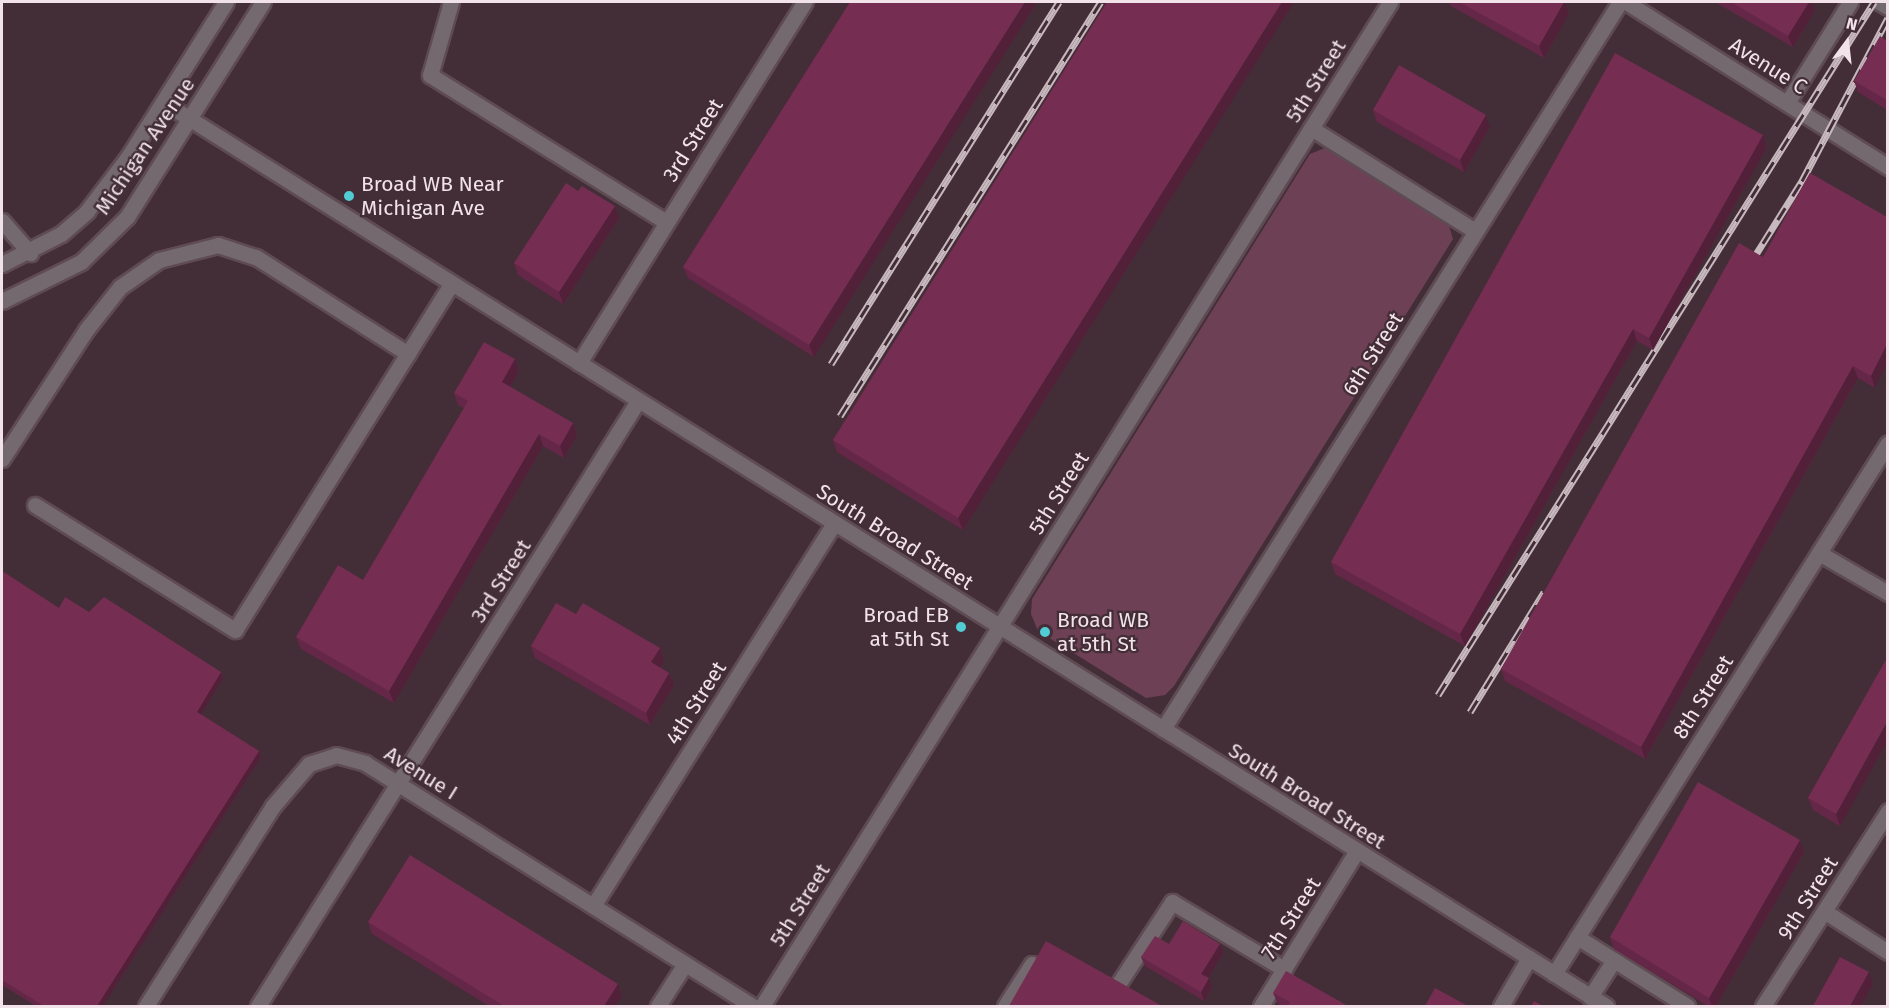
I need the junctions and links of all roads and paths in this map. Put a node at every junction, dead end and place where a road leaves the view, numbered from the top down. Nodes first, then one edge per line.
1 (226, 2) edge
2 (262, 2) edge
3 (451, 2) edge
4 (805, 2) edge
5 (1390, 2) edge
6 (1620, 2) edge
7 (1850, 2) edge
8 (1879, 2) edge
9 (1634, 4) edge
10 (1887, 7) edge
11 (164, 102) junction
12 (1786, 103) junction
13 (191, 117) junction
14 (1311, 128) junction
15 (1887, 167) edge
16 (2, 221) edge
17 (666, 222) junction
18 (1475, 231) junction
19 (30, 253) junction
20 (2, 264) edge
21 (452, 282) junction
22 (2, 301) edge
23 (408, 354) junction
24 (579, 363) junction
25 (638, 401) junction
26 (1887, 443) edge
27 (2, 459) edge
28 (35, 505) dead end
29 (834, 523) junction
30 (1819, 553) junction
31 (1887, 593) edge
32 (999, 628) junction
33 (1162, 729) junction
34 (399, 784) junction
35 (1887, 811) edge
36 (1356, 852) junction
37 (593, 906) junction
38 (1824, 911) junction
39 (1577, 937) junction
40 (1887, 952) edge
41 (1528, 958) junction
42 (1614, 960) junction
43 (685, 964) junction
44 (1032, 964) edge
45 (1284, 969) junction
46 (1554, 974) junction
47 (1119, 983) edge
48 (1590, 997) junction
49 (146, 1006) edge
50 (258, 1006) edge
51 (658, 1006) edge
52 (752, 1006) edge
53 (762, 1006) edge
54 (1005, 1006) edge
55 (1261, 1006) edge
56 (1501, 1006) edge
57 (1606, 1006) edge
58 (1687, 1006) edge
59 (1763, 1006) edge

1 - 11 street, Michigan Avenue
2 - 13 street, Michigan Avenue
3 - 17 street
4 - 17 street, 3rd Street
5 - 14 street, 5th Street
6 - 18 street, 6th Street
7 - 12 street
8 - 10 street
9 - 12 street, Avenue C
11 - 13 street, South Broad Street
11 - 19 street, Michigan Avenue
12 - 15 street, Avenue C
13 - 21 street, South Broad Street
13 - 22 street, Michigan Avenue
14 - 18 street
14 - 32 street, 5th Street
16 - 19 street
17 - 24 street, 3rd Street
18 - 33 street, 6th Street
19 - 20 street, Michigan Avenue
21 - 23 street
21 - 24 street, South Broad Street
23 - 27 street
23 - 28 street
24 - 25 street, South Broad Street
25 - 29 street, South Broad Street
25 - 34 street, 3rd Street
26 - 30 street, 8th Street
29 - 32 street, South Broad Street
29 - 37 street, 4th Street
30 - 31 street
30 - 39 street, 8th Street
32 - 33 street, South Broad Street
32 - 53 street, 5th Street
33 - 36 street, South Broad Street
34 - 37 street, Avenue I
34 - 49 street, Avenue I
34 - 50 street, 3rd Street
35 - 38 street, 9th Street
36 - 41 street, South Broad Street
36 - 45 street, 7th Street
37 - 43 street, Avenue I
38 - 40 street
38 - 59 street, 9th Street
39 - 42 street
39 - 46 street, 8th Street
41 - 46 street, South Broad Street
41 - 56 street
42 - 48 street
42 - 58 street
43 - 51 street
43 - 52 street, Avenue I
44 - 54 street
45 - 47 street
45 - 55 street, 7th Street
46 - 48 street, South Broad Street
48 - 57 street, South Broad Street

